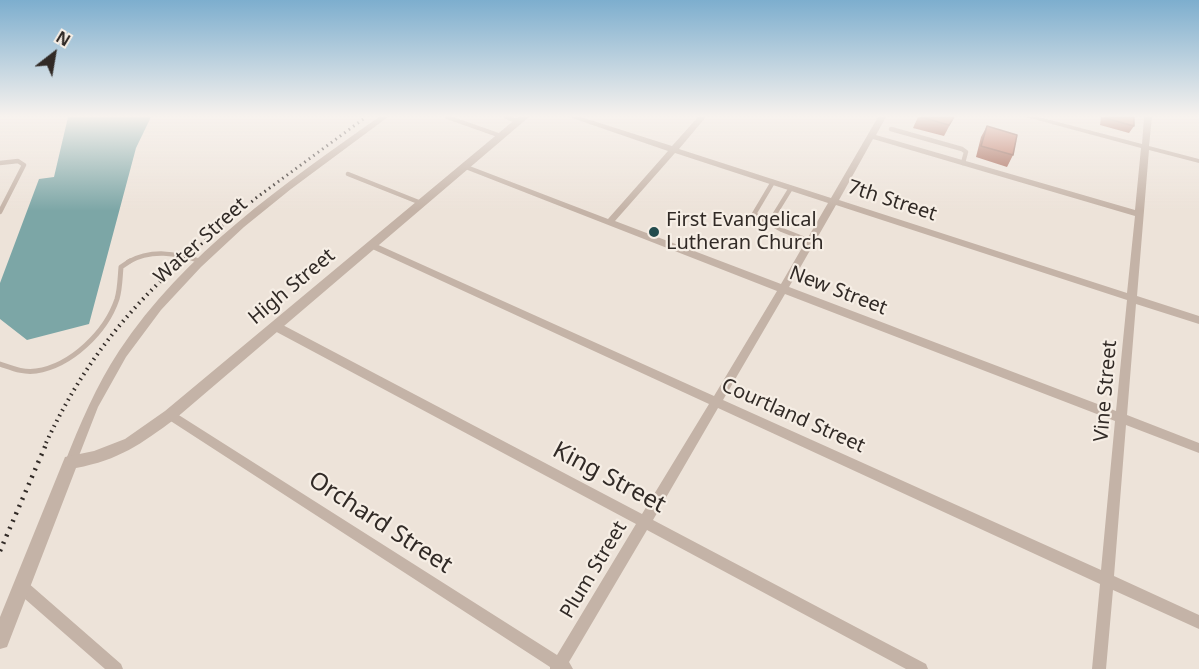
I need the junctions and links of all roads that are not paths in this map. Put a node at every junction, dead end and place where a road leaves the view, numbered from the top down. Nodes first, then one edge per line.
1 (342, 148) edge
2 (486, 148) edge
3 (668, 148) edge
4 (864, 148) edge
5 (913, 148) edge
6 (959, 148) edge
7 (1145, 148) edge
8 (1150, 148) edge
9 (673, 150) junction
10 (1199, 161) edge
11 (0, 163) edge
12 (963, 163) junction
13 (464, 167) junction
14 (348, 174) dead end
15 (773, 182) junction
16 (791, 188) junction
17 (833, 201) junction
18 (421, 203) junction
19 (0, 212) edge
20 (1139, 213) junction
21 (770, 222) junction
22 (609, 223) junction
23 (810, 241) junction
24 (370, 245) junction
25 (200, 261) junction
26 (783, 289) junction
27 (1132, 298) junction
28 (1199, 320) edge
29 (275, 326) junction
30 (0, 364) edge
31 (716, 403) junction
32 (170, 415) junction
33 (1121, 418) junction
34 (1199, 448) edge
35 (71, 462) junction
36 (645, 522) junction
37 (1107, 580) junction
38 (22, 587) junction
39 (1199, 622) edge
40 (0, 640) edge
41 (561, 668) edge
42 (116, 669) edge
43 (921, 669) edge
44 (1099, 669) edge

1 - 25 street, Water Street
2 - 13 street, High Street
3 - 9 street, 7th Street
4 - 17 street, Plum Street
5 - 12 street
6 - 12 lane
7 - 20 street, Vine Street
8 - 10 street
9 - 15 street, 7th Street
9 - 22 street
11 - 19 lane
12 - 20 street
13 - 18 street, High Street
13 - 22 street, New Street
14 - 18 lane
15 - 16 street, 7th Street
15 - 21 lane
16 - 17 street, 7th Street
16 - 21 lane
17 - 23 street, Plum Street
17 - 27 street, 7th Street
18 - 24 street, High Street
20 - 27 street, Vine Street
21 - 23 lane
22 - 26 street, New Street
23 - 26 street, Plum Street
24 - 29 street, High Street
24 - 31 street, Courtland Street
25 - 30 lane
25 - 35 street, Water Street
26 - 31 street, Plum Street
26 - 33 street, New Street
27 - 28 street, 7th Street
27 - 33 street, Vine Street
29 - 32 street, High Street
29 - 36 street, King Street
31 - 36 street, Plum Street
31 - 37 street, Courtland Street
32 - 35 street, High Street
32 - 41 street, Orchard Street
33 - 34 street, New Street
33 - 37 street, Vine Street
35 - 38 street
36 - 41 street, Plum Street
36 - 43 street, King Street
37 - 39 street, Courtland Street
37 - 44 street, Vine Street
38 - 40 street
38 - 42 street

